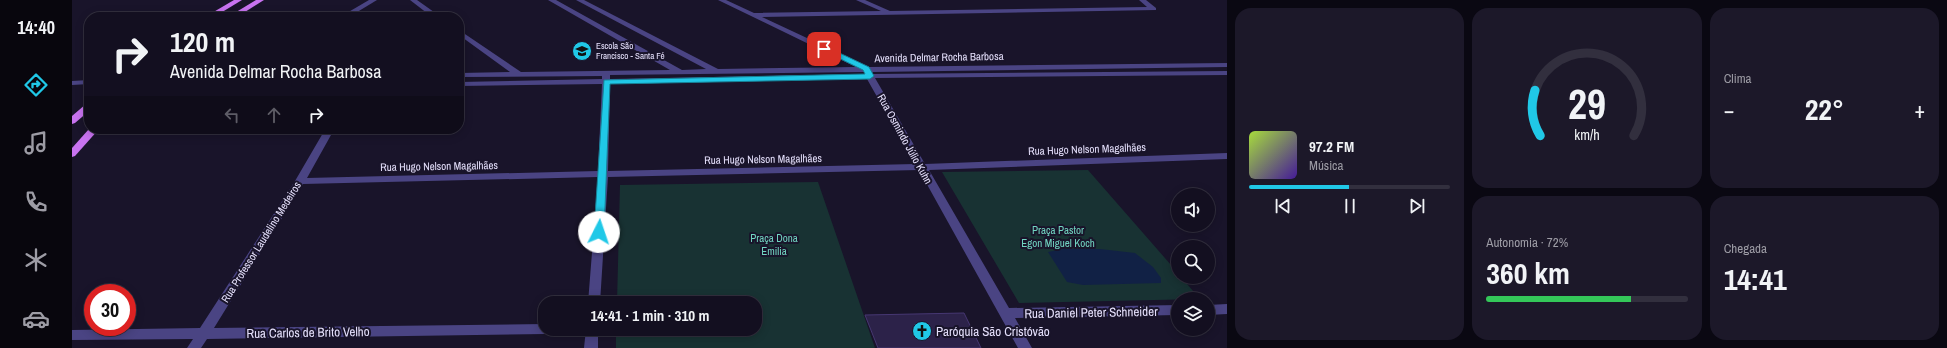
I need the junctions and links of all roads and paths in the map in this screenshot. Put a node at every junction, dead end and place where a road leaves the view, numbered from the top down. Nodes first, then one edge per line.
1 (239, 0) edge
2 (260, 0) edge
3 (374, 0) edge
4 (413, 0) edge
5 (551, 0) edge
6 (579, 0) edge
7 (721, 0) edge
8 (859, 0) edge
9 (1142, 0) edge
10 (219, 12) edge
11 (240, 12) edge
12 (353, 12) edge
13 (430, 12) edge
14 (892, 13) junction
15 (754, 15) junction
16 (636, 30) junction
17 (464, 36) edge
18 (620, 38) junction
19 (1227, 65) edge
20 (718, 72) junction
21 (682, 73) junction
22 (868, 73) junction
23 (1227, 73) edge
24 (518, 74) junction
25 (464, 76) edge
26 (606, 77) junction
27 (735, 80) junction
28 (695, 81) junction
29 (84, 82) edge
30 (72, 83) edge
31 (533, 83) junction
32 (464, 84) edge
33 (84, 110) edge
34 (72, 121) edge
35 (90, 134) edge
36 (326, 135) dead end
37 (72, 154) edge
38 (1227, 156) edge
39 (920, 167) junction
40 (603, 175) junction
41 (300, 180) junction
42 (594, 296) edge
43 (1227, 309) edge
44 (1171, 310) edge
45 (1215, 310) edge
46 (1004, 313) junction
47 (538, 329) edge
48 (203, 334) junction
49 (72, 335) edge
50 (592, 336) edge
51 (194, 348) edge
52 (591, 348) edge
53 (1025, 348) edge

1 - 10 main road
2 - 11 main road
3 - 12 street
4 - 13 street
5 - 18 street
6 - 16 street
7 - 15 street
8 - 14 street
9 - 14 street
14 - 15 street
15 - 22 street
16 - 18 street
16 - 20 street
17 - 24 street
18 - 21 street
19 - 22 street, Avenida Delmar Rocha Barbosa
20 - 21 street, Avenida Delmar Rocha Barbosa
20 - 22 street, Avenida Delmar Rocha Barbosa
20 - 27 street
21 - 26 street, Avenida Delmar Rocha Barbosa
21 - 28 street
22 - 23 street, Avenida Delmar Rocha Barbosa
22 - 27 street, Avenida Delmar Rocha Barbosa
22 - 39 street, Rua Osmindo Júlio Kuhn
24 - 25 street, Avenida Delmar Rocha Barbosa
24 - 26 street, Avenida Delmar Rocha Barbosa
24 - 31 street
26 - 28 street, Avenida Delmar Rocha Barbosa
26 - 31 street, Avenida Delmar Rocha Barbosa
26 - 40 street
27 - 28 street, Avenida Delmar Rocha Barbosa
29 - 30 street
31 - 32 street, Avenida Delmar Rocha Barbosa
33 - 34 main road
35 - 37 main road
36 - 41 street, Rua Professor Laudelino Medeiros
38 - 39 street, Rua Hugo Nelson Magalhães
39 - 40 street, Rua Hugo Nelson Magalhães
39 - 46 street, Rua Osmindo Júlio Kuhn
40 - 41 street, Rua Hugo Nelson Magalhães
40 - 42 street
41 - 48 street, Rua Professor Laudelino Medeiros
43 - 45 street
44 - 46 street, Rua Daniel Peter Schneider
46 - 53 street, Rua Osmindo Júlio Kuhn
47 - 48 street, Rua Carlos de Brito Velho
48 - 49 street, Rua Carlos de Brito Velho
48 - 51 street, Rua Professor Laudelino Medeiros
50 - 52 street

